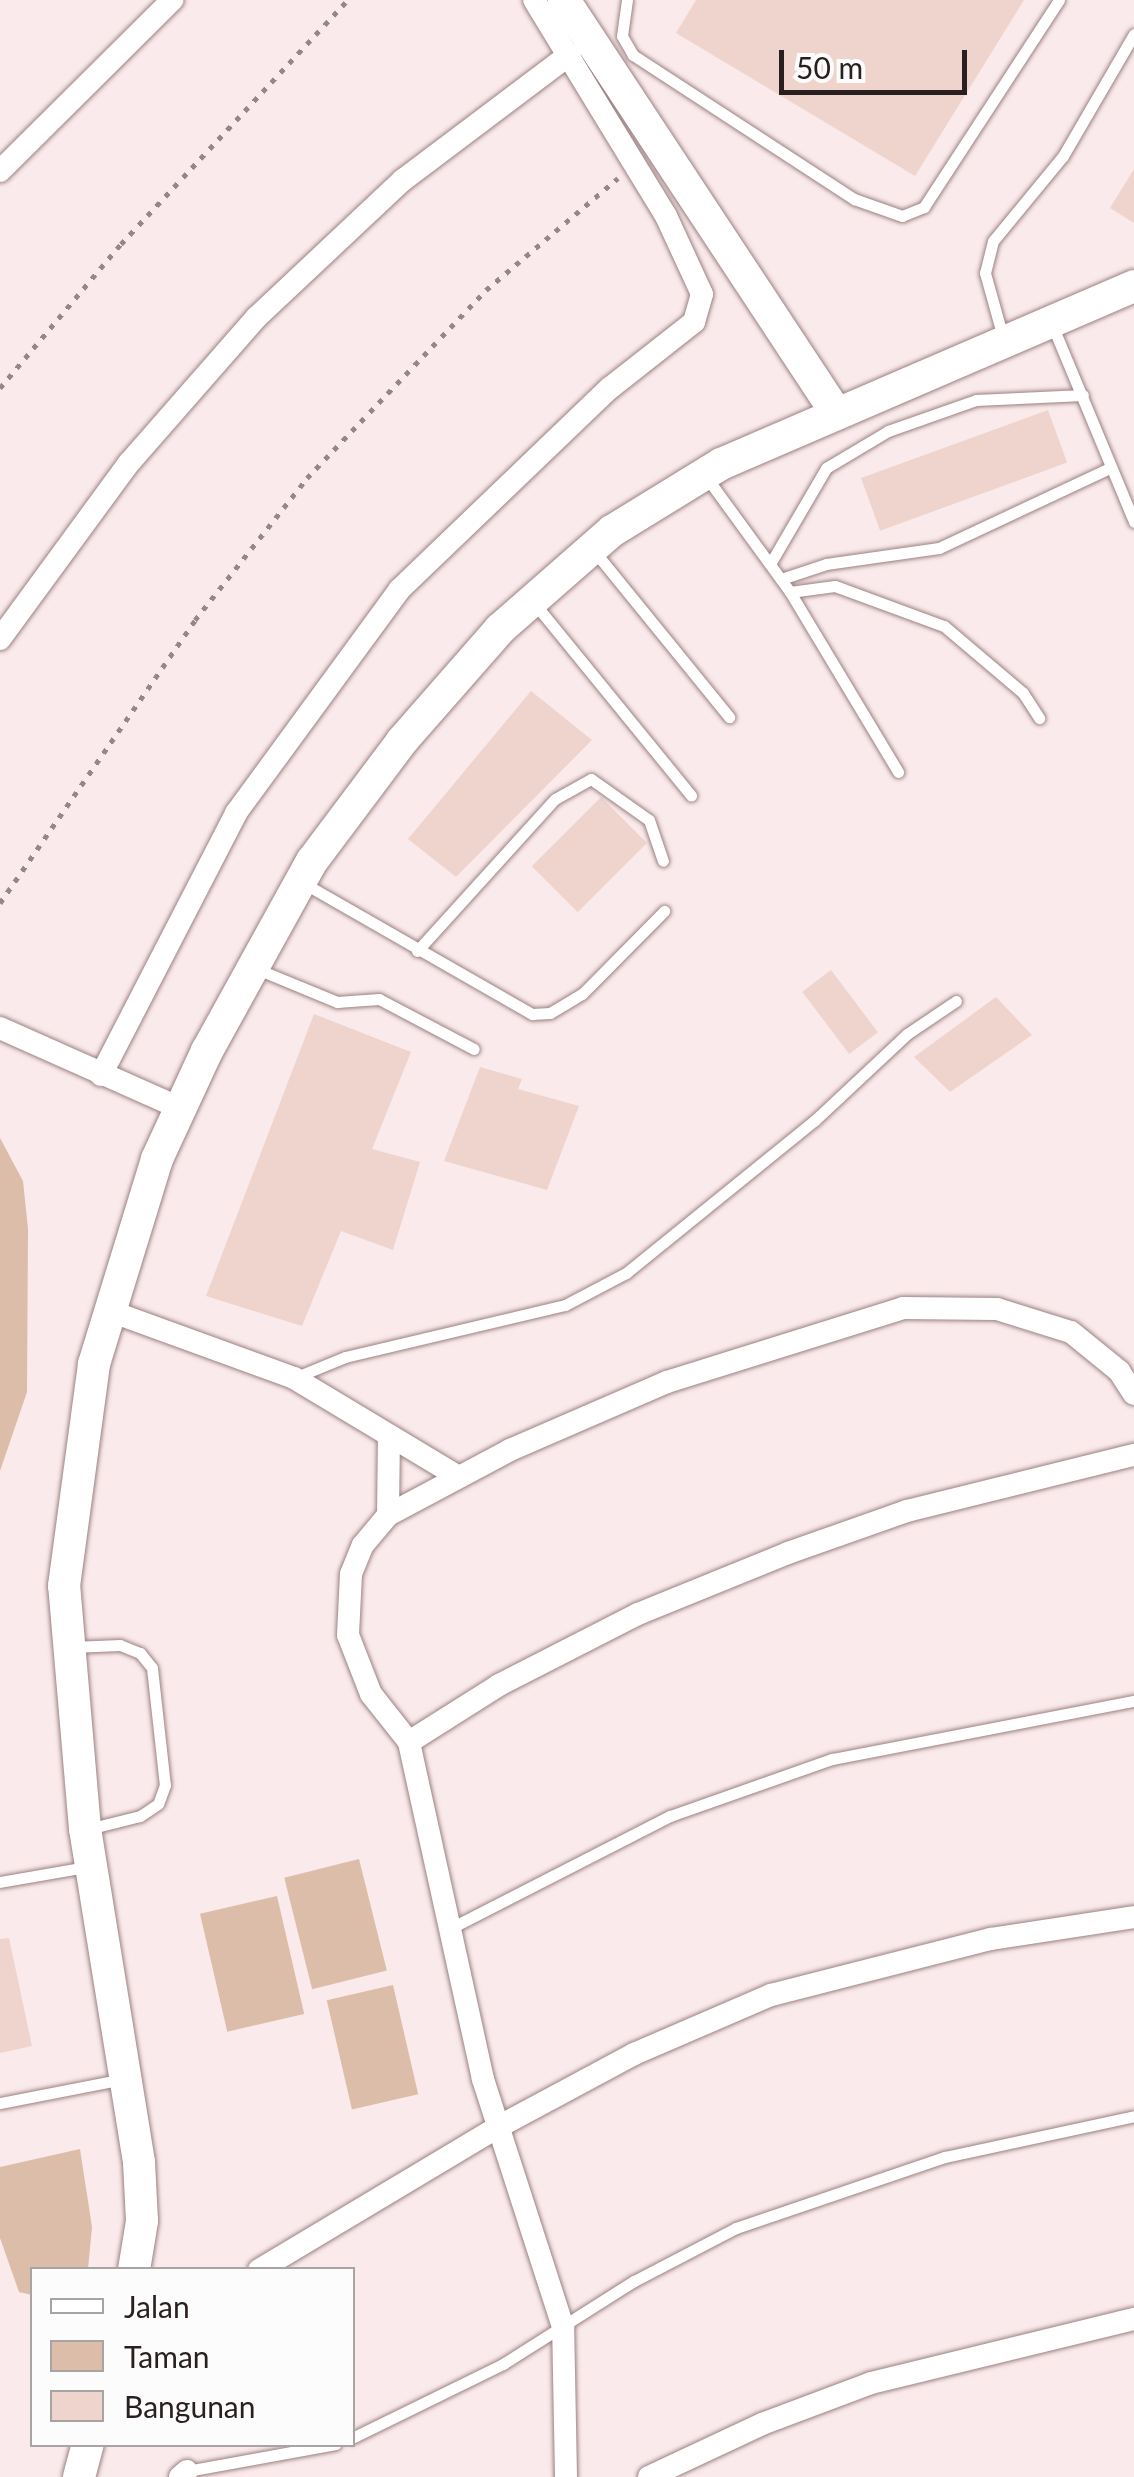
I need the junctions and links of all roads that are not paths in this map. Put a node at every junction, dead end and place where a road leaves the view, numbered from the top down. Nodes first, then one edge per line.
1 (172, 0) edge
2 (534, 0) edge
3 (564, 0) edge
4 (627, 0) edge
5 (1059, 0) edge
6 (1134, 34) edge
7 (570, 54) junction
8 (0, 171) edge
9 (1134, 286) edge
10 (1051, 323) junction
11 (1005, 342) junction
12 (1082, 396) junction
13 (835, 411) junction
14 (1110, 468) junction
15 (705, 474) junction
16 (1134, 522) edge
17 (592, 548) junction
18 (770, 564) junction
19 (781, 580) junction
20 (790, 592) junction
21 (532, 601) junction
22 (0, 639) edge
23 (729, 716) dead end
24 (1039, 718) dead end
25 (898, 772) dead end
26 (692, 795) dead end
27 (662, 861) dead end
28 (301, 882) junction
29 (664, 911) dead end
30 (417, 952) junction
31 (254, 967) junction
32 (956, 1001) dead end
33 (0, 1028) edge
34 (474, 1049) dead end
35 (100, 1075) junction
36 (182, 1108) junction
37 (110, 1311) junction
38 (294, 1378) junction
39 (1134, 1394) edge
40 (389, 1437) junction
41 (1134, 1455) edge
42 (459, 1476) junction
43 (388, 1515) junction
44 (68, 1646) junction
45 (1134, 1701) edge
46 (409, 1742) junction
47 (85, 1830) junction
48 (90, 1866) junction
49 (0, 1882) edge
50 (1134, 1917) edge
51 (449, 1928) junction
52 (128, 2078) junction
53 (0, 2103) edge
54 (1134, 2116) edge
55 (498, 2126) junction
56 (134, 2267) edge
57 (264, 2267) edge
58 (1134, 2320) edge
59 (563, 2326) junction
60 (355, 2436) edge
61 (87, 2447) edge
62 (321, 2447) edge
63 (183, 2474) edge
64 (79, 2477) edge
65 (566, 2477) edge
66 (648, 2477) edge

1 - 8 street
2 - 7 street
3 - 13 street
4 - 5 lane
6 - 11 lane
7 - 22 street
7 - 35 street
9 - 10 street
10 - 11 street
10 - 12 lane
11 - 13 street
12 - 14 lane
12 - 18 lane
13 - 15 street
14 - 16 lane
14 - 19 lane
15 - 17 street
15 - 18 lane
17 - 21 street
17 - 23 lane
18 - 19 lane
19 - 20 lane
20 - 24 lane
20 - 25 lane
21 - 26 lane
21 - 28 street
27 - 30 lane
28 - 30 lane
28 - 31 street
29 - 30 lane
31 - 34 lane
31 - 36 street
32 - 38 lane
33 - 35 street
35 - 36 street
36 - 37 street
37 - 38 street
37 - 44 street
38 - 40 street
39 - 42 street
40 - 42 street
40 - 43 street
41 - 46 street
42 - 43 street
43 - 46 street
44 - 47 street
44 - 47 lane
45 - 51 lane
46 - 51 street
47 - 48 street
48 - 49 lane
48 - 52 street
50 - 55 street
51 - 55 street
52 - 53 lane
52 - 56 street
54 - 59 lane
55 - 57 street
55 - 59 street
58 - 66 street
59 - 60 lane
59 - 65 street
61 - 64 street
62 - 63 lane

